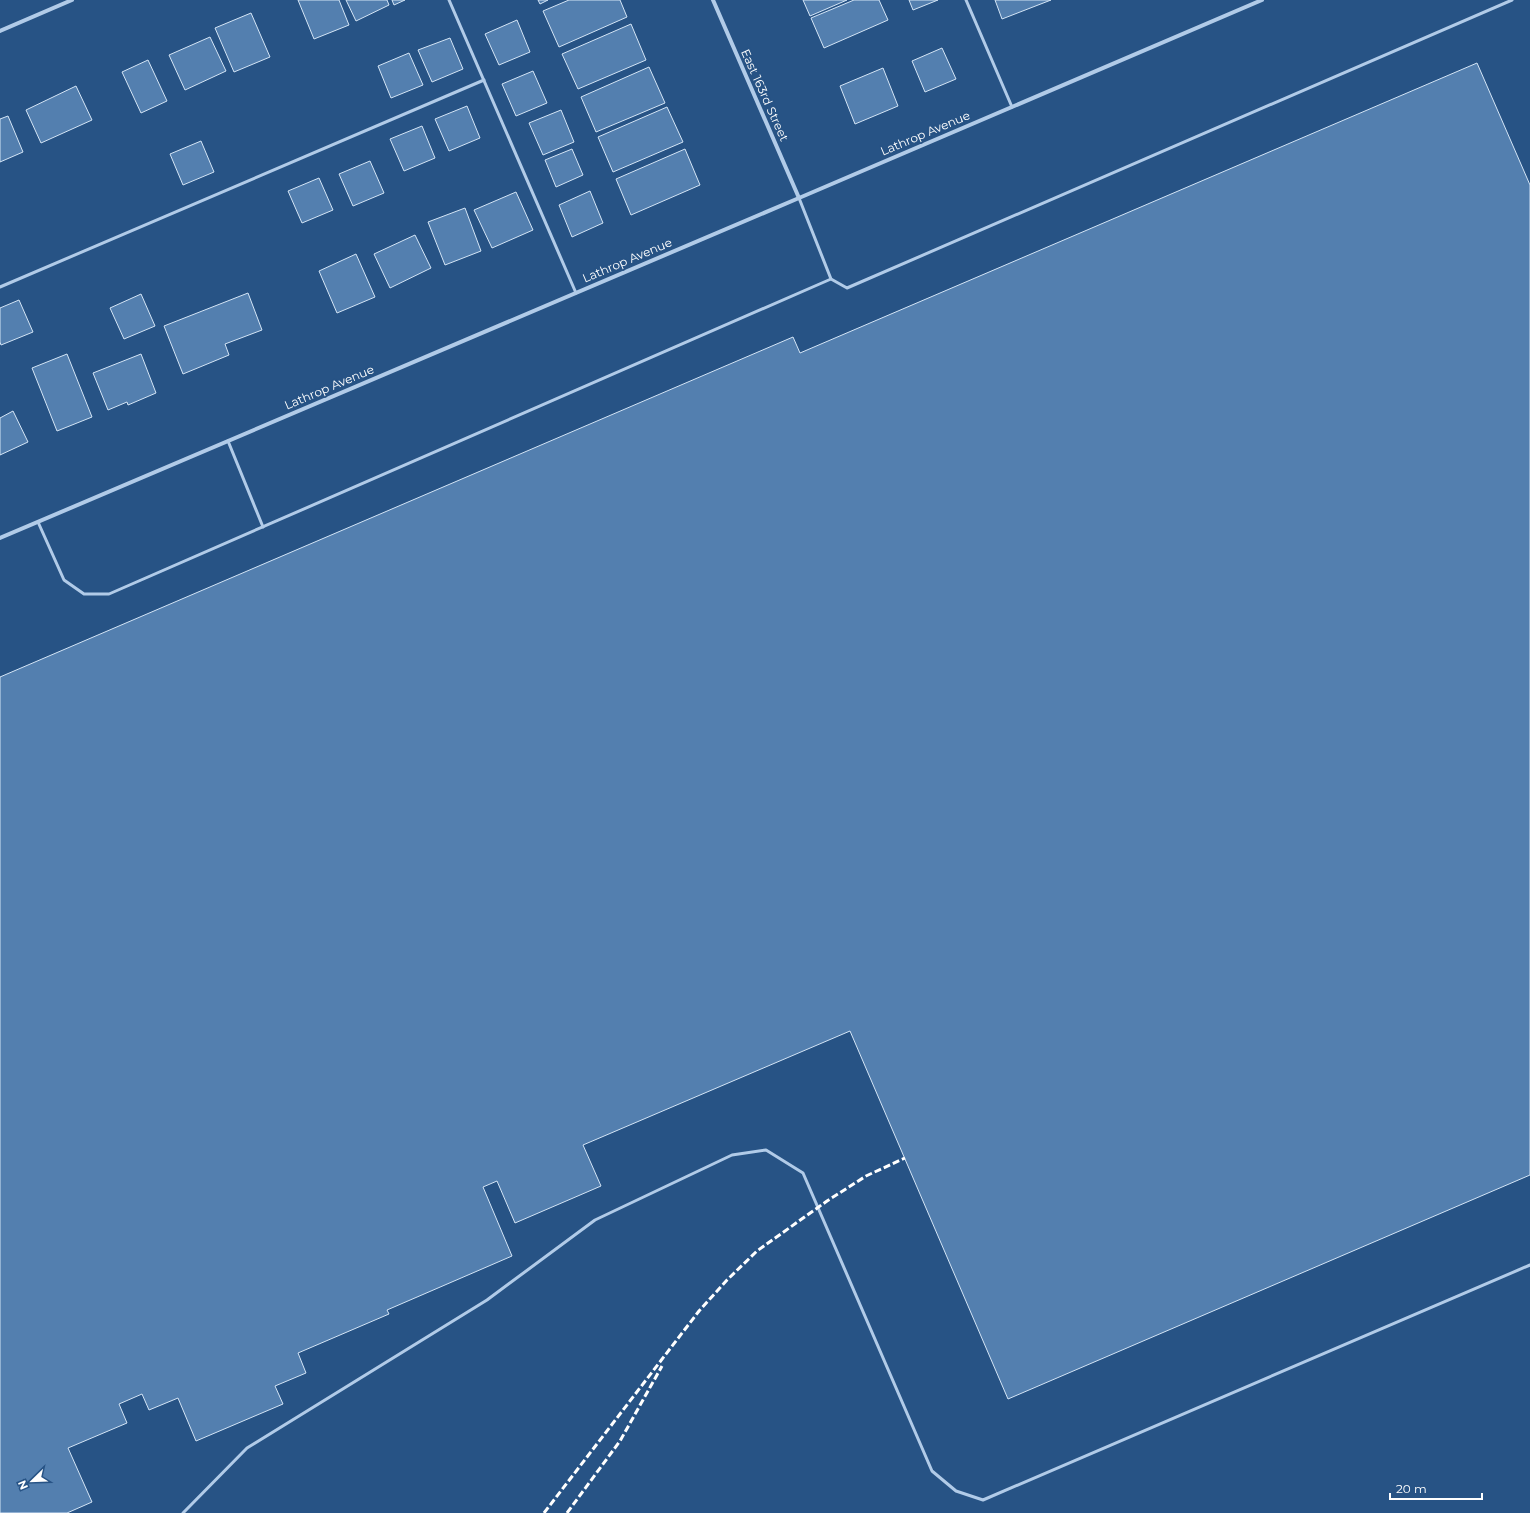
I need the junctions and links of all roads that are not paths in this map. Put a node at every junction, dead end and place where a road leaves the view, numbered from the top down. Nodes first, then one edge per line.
1 (72, 0) edge
2 (449, 0) edge
3 (713, 0) edge
4 (966, 0) edge
5 (1262, 0) edge
6 (1512, 0) edge
7 (0, 31) edge
8 (484, 80) junction
9 (1012, 107) junction
10 (799, 198) junction
11 (831, 279) junction
12 (0, 287) edge
13 (576, 293) junction
14 (228, 441) junction
15 (38, 522) junction
16 (263, 527) junction
17 (0, 538) edge
18 (1530, 1265) edge
19 (183, 1513) edge

1 - 7 street
2 - 8 lane
3 - 10 street, East 163rd Street
4 - 9 lane
5 - 9 street, Lathrop Avenue
6 - 11 lane
8 - 12 lane
8 - 13 lane
9 - 10 street, Lathrop Avenue
10 - 11 lane
10 - 13 street, Lathrop Avenue
11 - 16 lane
13 - 14 street, Lathrop Avenue
14 - 15 street, Lathrop Avenue
14 - 16 lane
15 - 16 lane
15 - 17 street, Lathrop Avenue
18 - 19 lane

